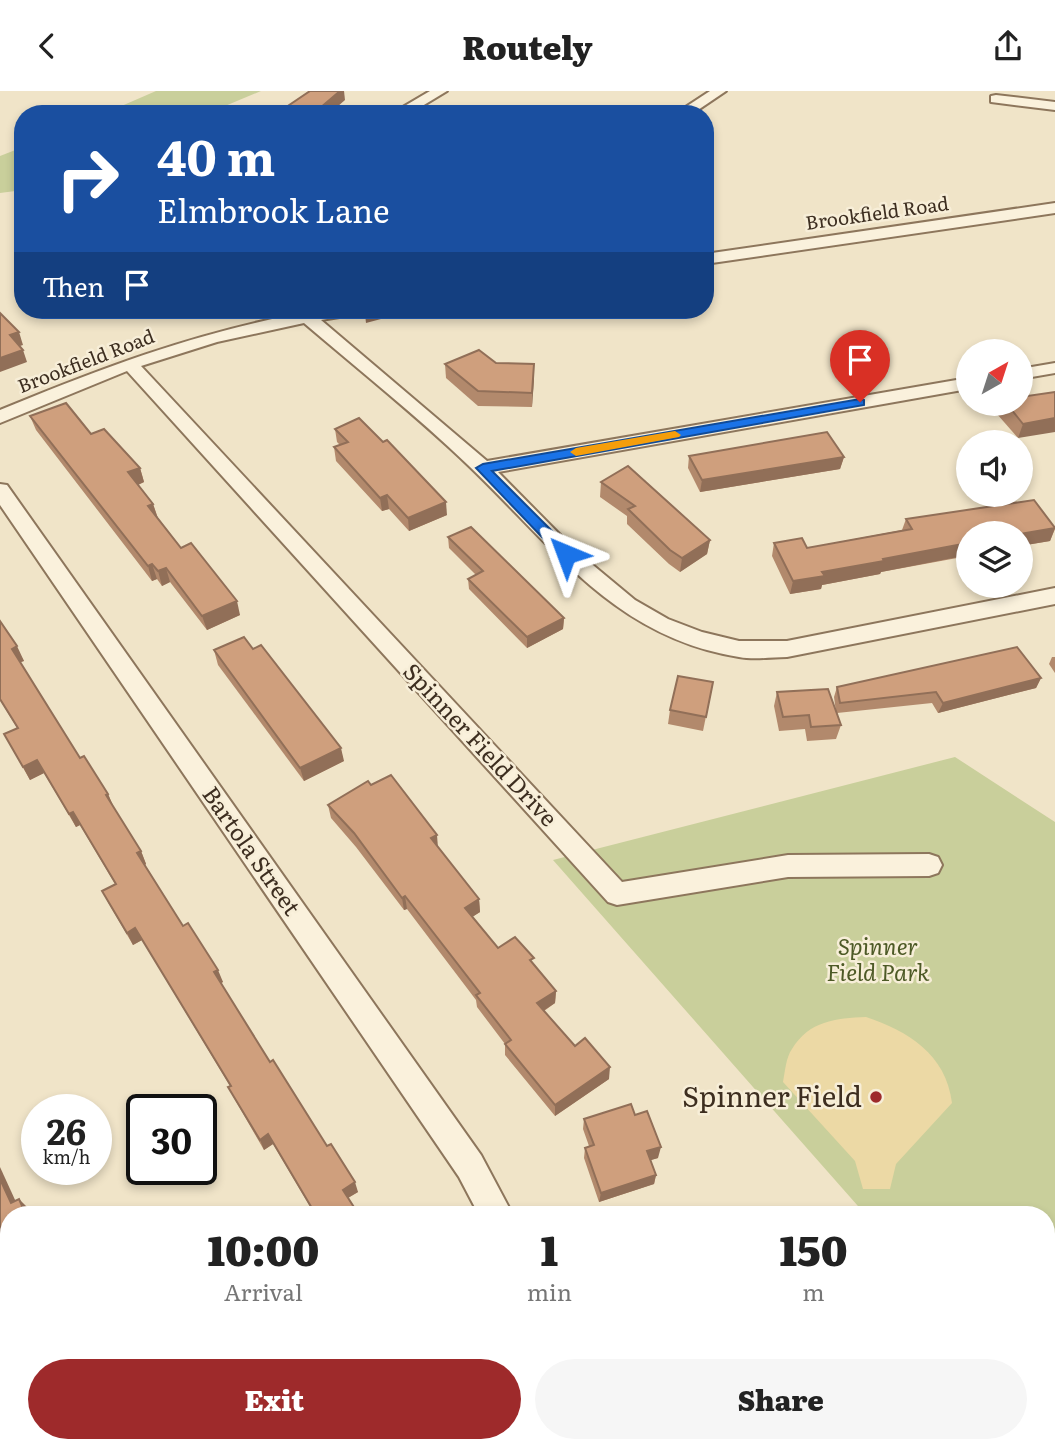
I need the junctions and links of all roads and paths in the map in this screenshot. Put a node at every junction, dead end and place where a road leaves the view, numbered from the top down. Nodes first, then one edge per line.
1 (440, 91) edge
2 (719, 91) edge
3 (996, 99) dead end
4 (414, 105) edge
5 (696, 105) edge
6 (1055, 106) edge
7 (1055, 208) edge
8 (714, 258) edge
9 (283, 319) edge
10 (312, 319) edge
11 (130, 364) junction
12 (1055, 368) edge
13 (1033, 372) edge
14 (956, 385) edge
15 (0, 417) edge
16 (483, 468) junction
17 (0, 490) edge
18 (1055, 596) edge
19 (929, 865) dead end
20 (492, 1206) edge

1 - 4 street
2 - 5 street
3 - 6 street
7 - 8 street, Brookfield Road
9 - 11 street, Brookfield Road
10 - 16 street
11 - 15 street, Brookfield Road
11 - 19 street, Spinner Field Drive
12 - 13 street
14 - 16 street
16 - 18 street
17 - 20 street, Bartola Street

